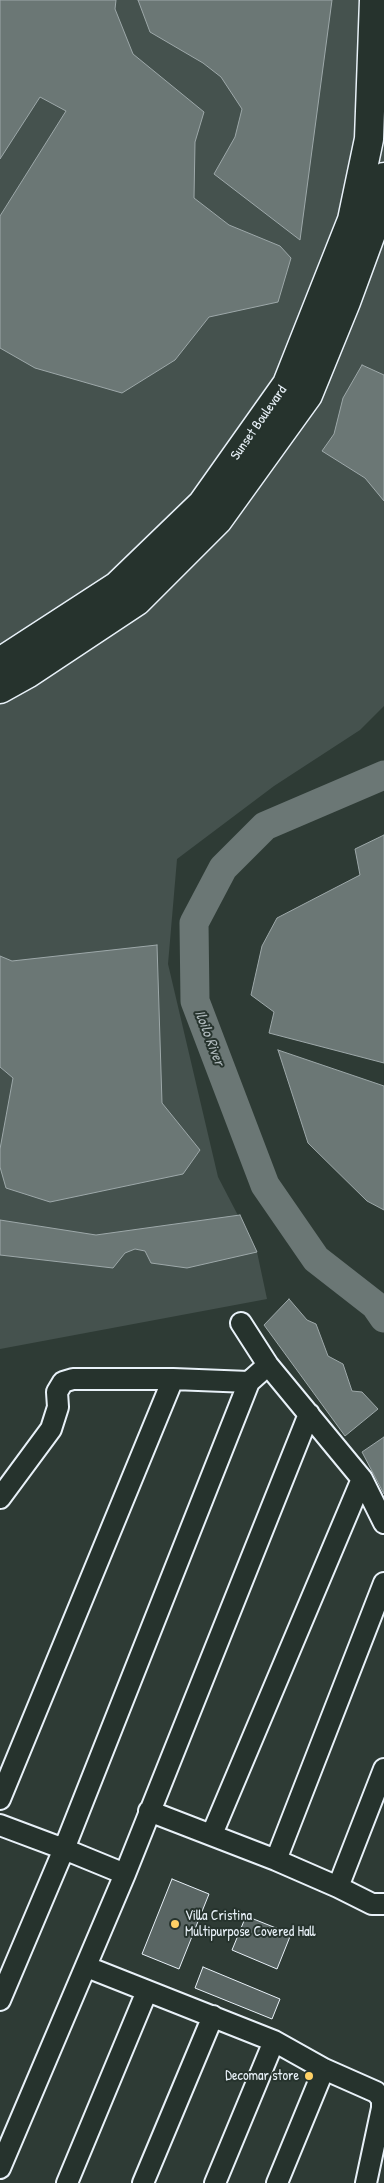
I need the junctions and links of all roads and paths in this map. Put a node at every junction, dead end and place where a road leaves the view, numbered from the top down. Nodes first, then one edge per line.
1 (374, 0) edge
2 (384, 1) edge
3 (384, 177) edge
4 (0, 662) edge
5 (0, 689) edge
6 (240, 1324) dead end
7 (268, 1365) junction
8 (173, 1379) junction
9 (249, 1382) junction
10 (309, 1414) junction
11 (362, 1479) junction
12 (0, 1498) edge
13 (384, 1523) edge
14 (384, 1583) edge
15 (384, 1769) edge
16 (0, 1799) edge
17 (149, 1812) junction
18 (0, 1825) edge
19 (212, 1834) junction
20 (64, 1848) junction
21 (276, 1860) junction
22 (125, 1874) junction
23 (338, 1887) junction
24 (384, 1904) edge
25 (87, 1967) junction
26 (147, 1991) junction
27 (0, 2000) edge
28 (213, 2016) junction
29 (274, 2041) junction
30 (324, 2069) junction
31 (0, 2168) edge
32 (67, 2183) edge
33 (143, 2183) edge
34 (215, 2183) edge
35 (277, 2183) edge
36 (366, 2183) edge

1 - 2 main road
1 - 4 main road, Sunset Boulevard
3 - 5 main road, Sunset Boulevard
6 - 7 street
7 - 9 street
7 - 10 street
8 - 9 street
8 - 12 street
8 - 16 street
9 - 20 street
10 - 11 street
10 - 17 street
11 - 13 street
11 - 19 street
14 - 21 street
15 - 23 street
17 - 19 street
17 - 22 street
18 - 20 street
19 - 21 street
20 - 22 street
20 - 27 street
21 - 23 street
22 - 25 street
23 - 24 street
25 - 26 street
25 - 31 street
26 - 28 street
26 - 32 street
28 - 29 street
28 - 33 street
29 - 30 street
29 - 34 street
30 - 35 street
30 - 36 street

